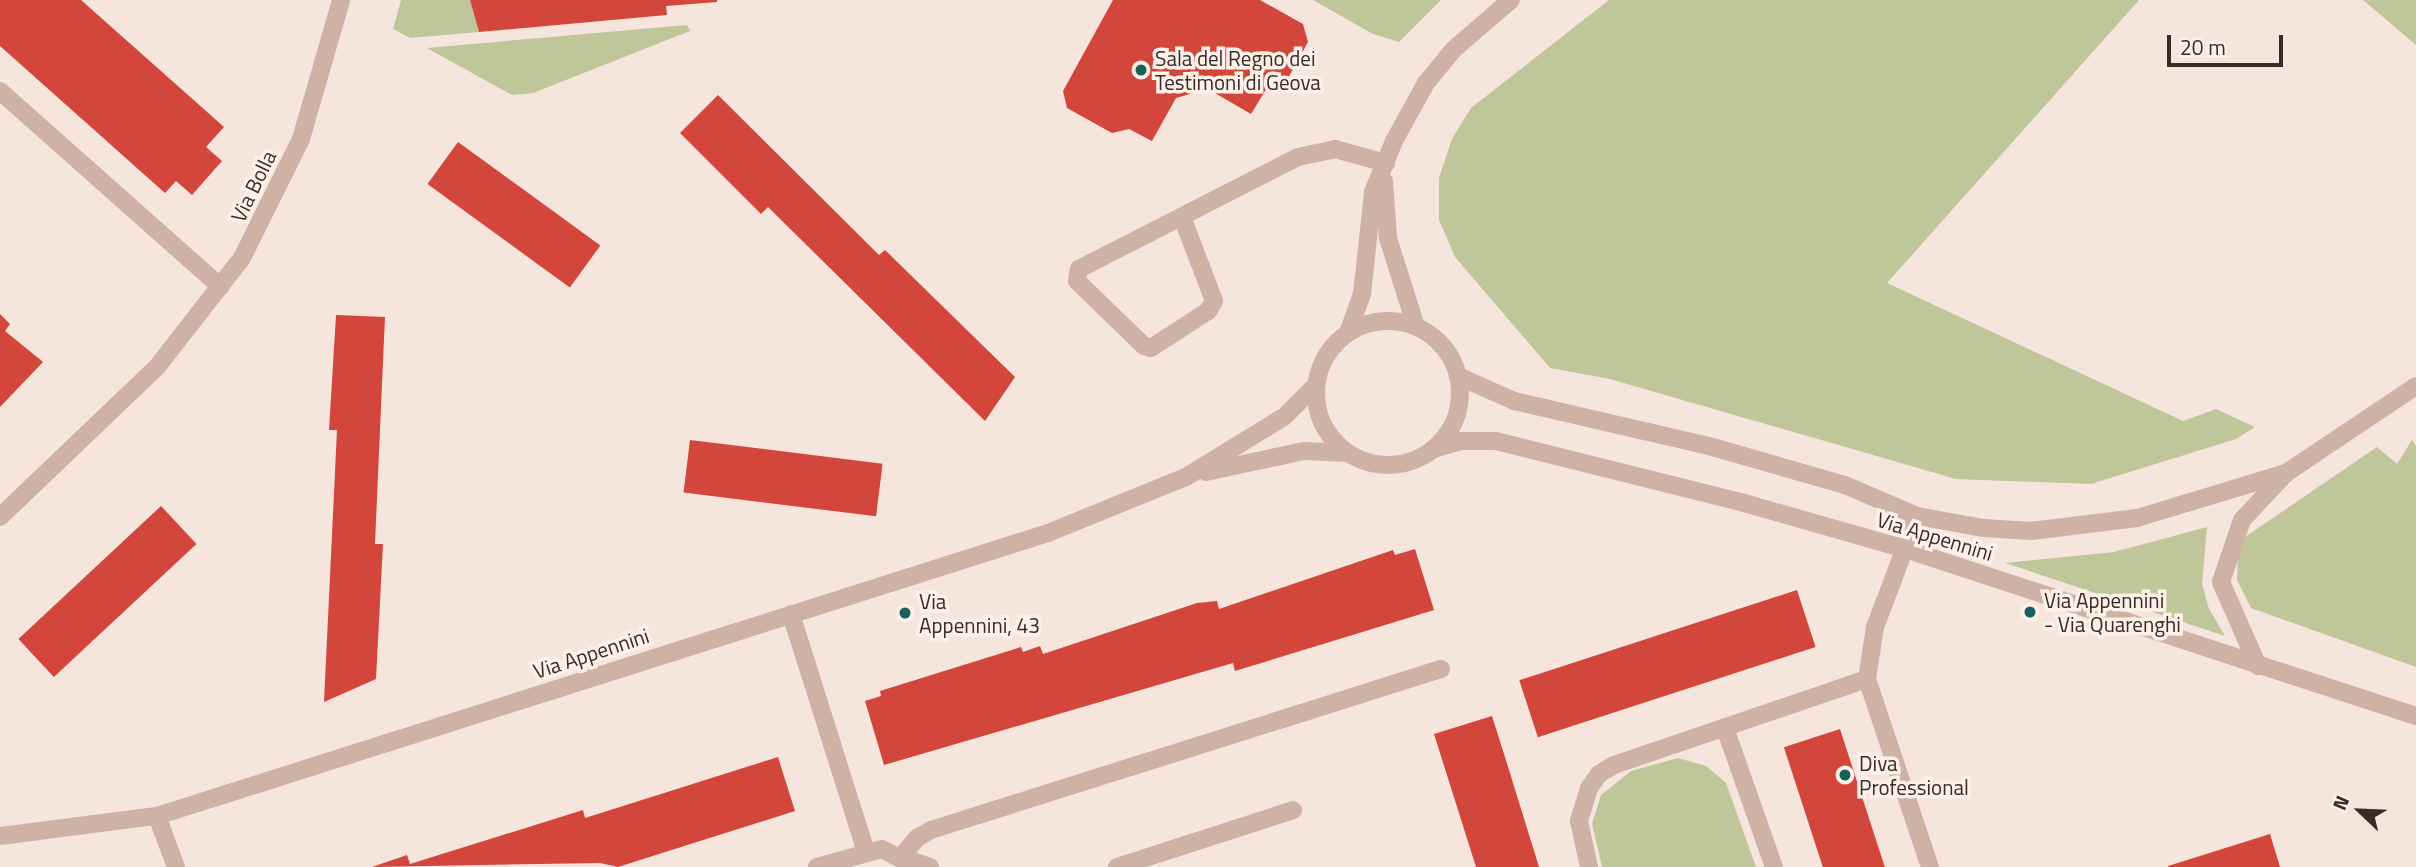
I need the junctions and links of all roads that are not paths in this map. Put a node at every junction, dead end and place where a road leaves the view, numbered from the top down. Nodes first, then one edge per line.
1 (341, 0) edge
2 (1511, 0) edge
3 (0, 91) edge
4 (1386, 163) junction
5 (1182, 217) junction
6 (221, 287) junction
7 (1416, 327) junction
8 (1348, 333) junction
9 (1458, 376) junction
10 (1316, 385) junction
11 (2416, 386) edge
12 (1433, 449) junction
13 (1347, 453) junction
14 (2286, 473) junction
15 (1186, 477) junction
16 (1917, 516) junction
17 (0, 517) edge
18 (1905, 550) junction
19 (791, 614) junction
20 (2258, 666) junction
21 (1441, 669) dead end
22 (1867, 679) junction
23 (2416, 716) edge
24 (1725, 728) junction
25 (1293, 810) dead end
26 (157, 816) junction
27 (0, 835) edge
28 (866, 852) junction
29 (906, 862) edge
30 (176, 867) edge
31 (817, 867) edge
32 (930, 867) edge
33 (1117, 867) edge
34 (1589, 867) edge
35 (1774, 867) edge
36 (1930, 867) edge

1 - 6 street, Via Bolla
2 - 4 street
3 - 6 street
4 - 5 street
4 - 7 street
4 - 8 street
5 - 5 street
6 - 17 street, Via Bolla
7 - 8 street
7 - 9 street
8 - 10 street
9 - 12 street
9 - 16 street, Via Appennini
10 - 13 street
10 - 15 street, Via Appennini
11 - 14 street
12 - 13 street, Via Appennini
12 - 18 street, Via Appennini
13 - 15 street, Via Appennini
14 - 16 street, Via Appennini
14 - 20 street
15 - 19 street, Via Appennini
16 - 18 street
18 - 20 street, Via Appennini
18 - 22 street
19 - 26 street, Via Appennini
19 - 28 street
20 - 23 street, Via Appennini
21 - 29 street
22 - 24 street
22 - 36 street
24 - 34 street
24 - 35 street
25 - 33 street
26 - 27 street, Via Appennini
26 - 30 street
28 - 29 street
28 - 31 street
29 - 32 street

